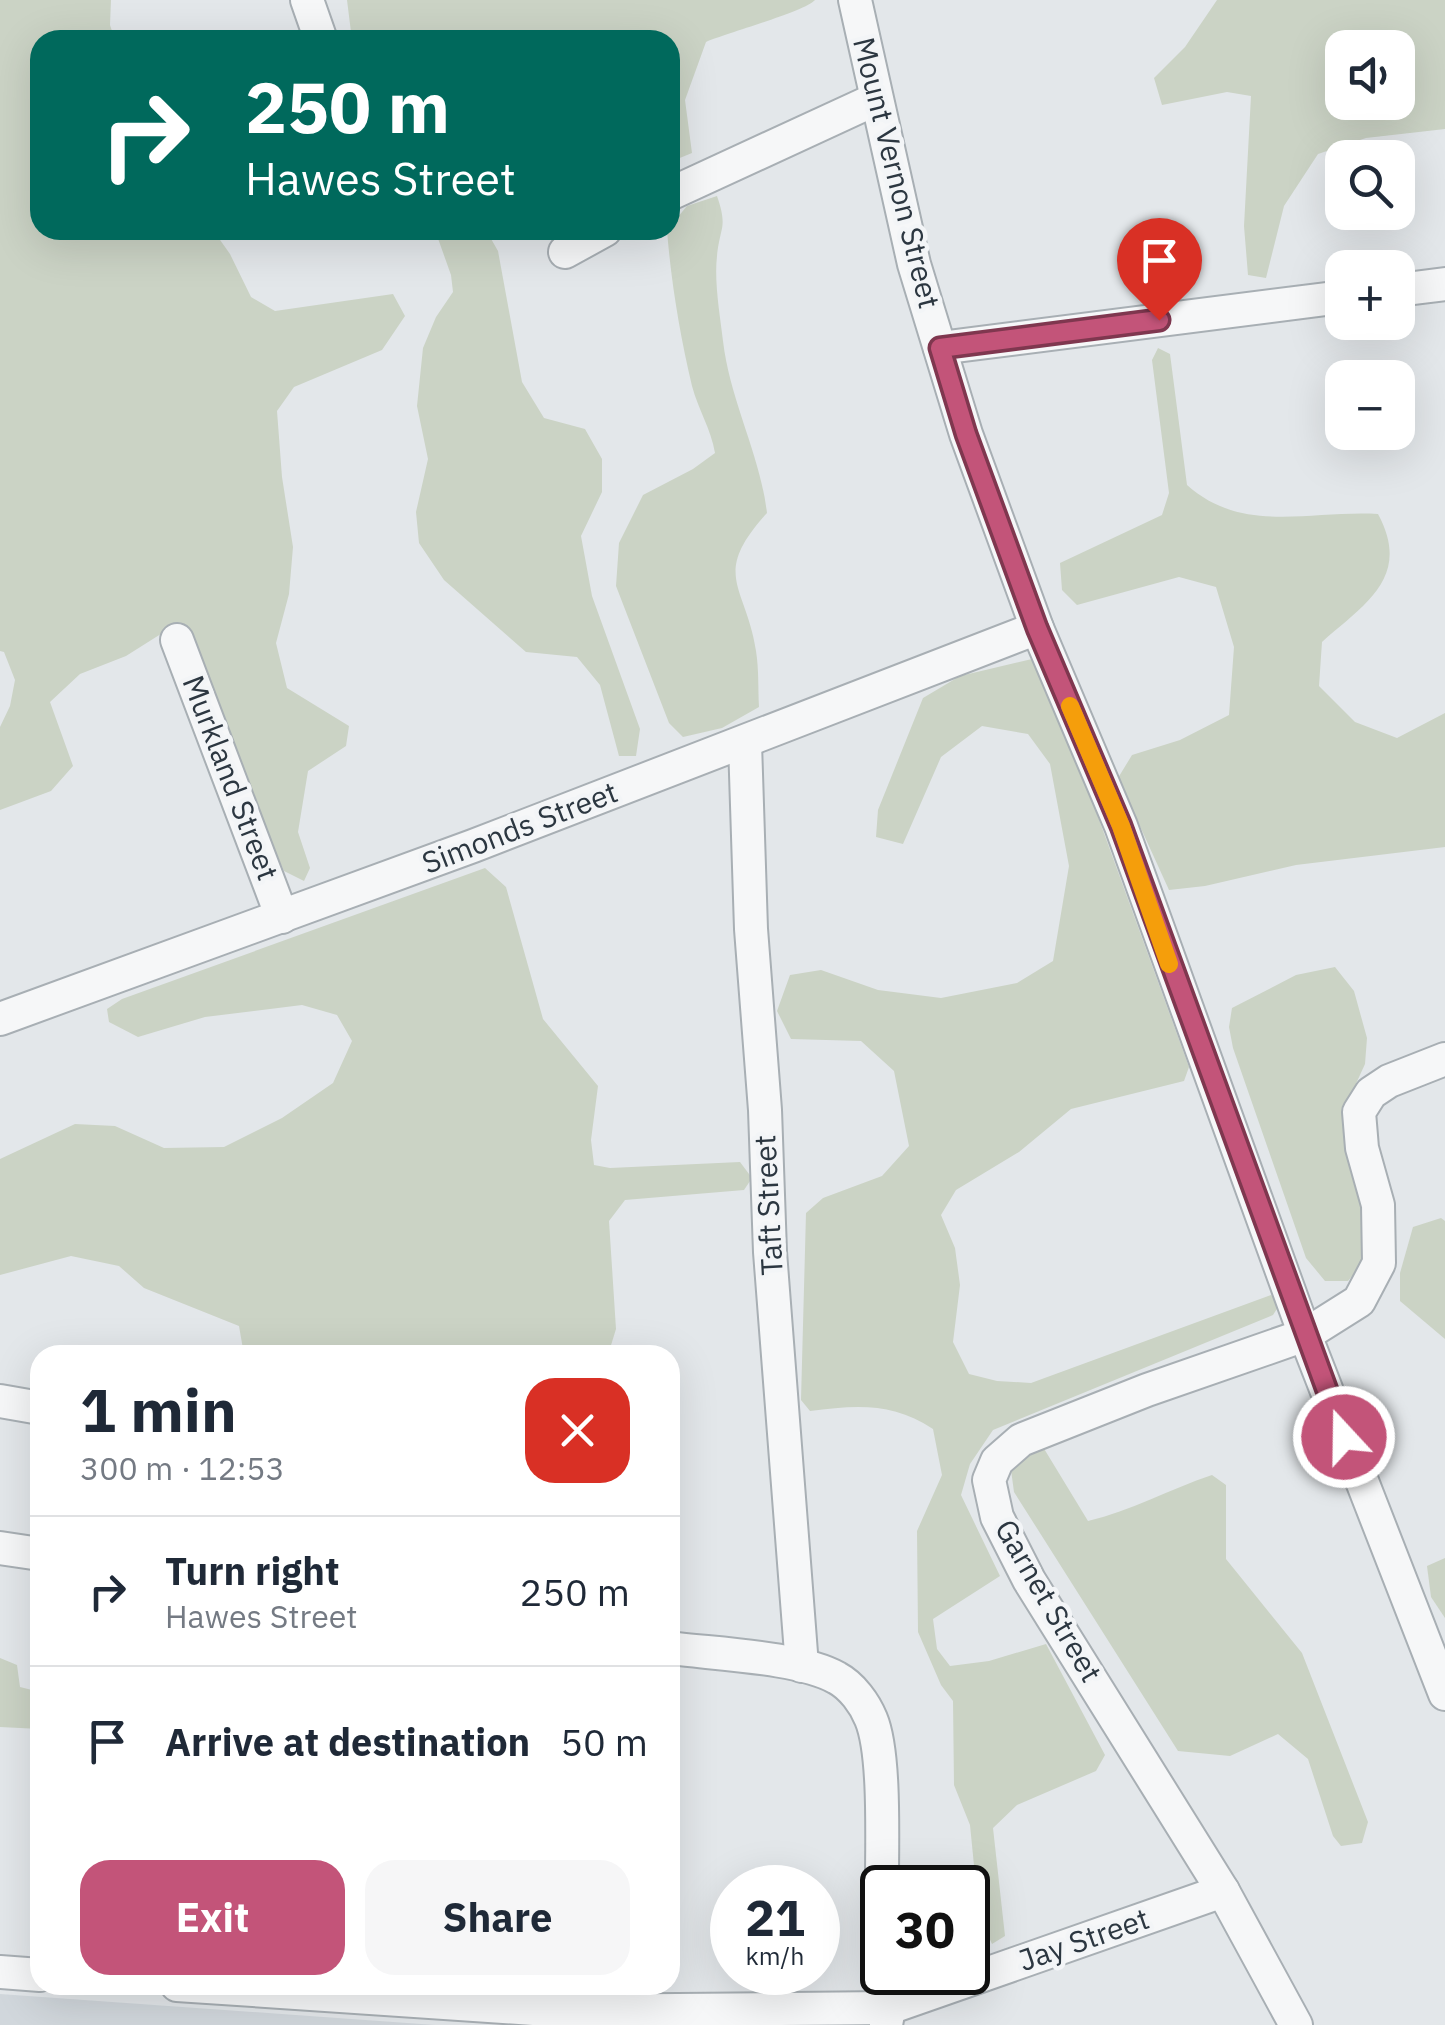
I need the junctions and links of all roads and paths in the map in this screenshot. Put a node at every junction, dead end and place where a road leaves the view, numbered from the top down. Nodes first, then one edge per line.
1 (307, 0) edge
2 (855, 0) edge
3 (318, 30) edge
4 (876, 99) junction
5 (680, 189) edge
6 (587, 240) edge
7 (565, 252) dead end
8 (1445, 284) edge
9 (1415, 288) edge
10 (1325, 299) edge
11 (940, 348) junction
12 (1037, 628) junction
13 (177, 640) dead end
14 (745, 743) junction
15 (282, 918) junction
16 (0, 1019) edge
17 (1445, 1059) edge
18 (1305, 1334) junction
19 (0, 1401) edge
20 (30, 1406) edge
21 (0, 1548) edge
22 (30, 1552) edge
23 (680, 1649) edge
24 (802, 1666) junction
25 (1445, 1694) edge
26 (881, 1865) edge
27 (1223, 1891) junction
28 (0, 1972) edge
29 (30, 1974) edge
30 (332, 1995) edge
31 (895, 2019) edge
32 (1296, 2025) edge

1 - 3 street
2 - 4 street, Mount Vernon Street
4 - 5 street
4 - 11 street, Mount Vernon Street
6 - 7 street
8 - 9 street
10 - 11 street
11 - 12 street, Mount Vernon Street
12 - 14 street, Simonds Street
12 - 18 street, Mount Vernon Street
13 - 15 street, Murkland Street
14 - 15 street, Simonds Street
14 - 24 street, Taft Street
15 - 16 street, Simonds Street
17 - 18 street
18 - 25 street, Mount Vernon Street
18 - 27 street, Garnet Street
19 - 20 street
21 - 22 street
23 - 24 street
24 - 26 street
27 - 31 street, Jay Street
27 - 32 street, Garnet Street
28 - 29 street
30 - 31 street, Jay Street

